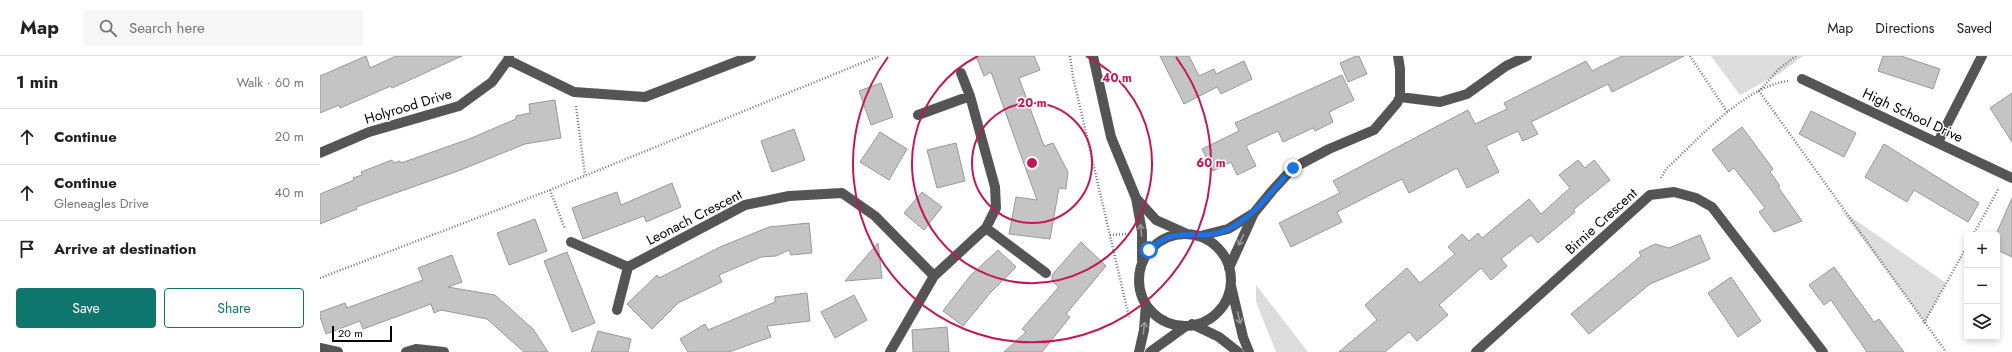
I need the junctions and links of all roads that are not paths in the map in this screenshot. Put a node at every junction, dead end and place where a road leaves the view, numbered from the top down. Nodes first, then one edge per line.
1 (751, 56) edge
2 (1092, 56) edge
3 (1398, 56) edge
4 (1527, 56) edge
5 (1982, 56) edge
6 (509, 58) edge
7 (961, 73) dead end
8 (1802, 79) road end
9 (970, 96) junction
10 (1400, 97) junction
11 (918, 115) dead end
12 (1938, 142) junction
13 (320, 153) edge
14 (2009, 176) edge
15 (1136, 198) junction
16 (1254, 213) junction
17 (986, 228) junction
18 (1187, 234) junction
19 (1200, 236) junction
20 (571, 242) road end
21 (1142, 262) junction
22 (628, 267) junction
23 (1229, 268) junction
24 (1046, 274) dead end
25 (934, 276) junction
26 (1231, 284) junction
27 (1146, 304) junction
28 (617, 310) dead end
29 (1189, 325) junction
30 (320, 348) edge
31 (338, 352) edge
32 (406, 352) edge
33 (444, 352) edge
34 (890, 352) edge
35 (1139, 352) edge
36 (1150, 352) edge
37 (1238, 352) edge
38 (1249, 352) edge
39 (1476, 352) edge
40 (1823, 352) edge

1 - 6 street
2 - 15 street
3 - 10 street
4 - 10 street
5 - 12 street
6 - 13 street, Holyrood Drive
7 - 9 street
8 - 12 street, High School Drive
9 - 11 street
9 - 17 street
10 - 16 street
12 - 14 street, High School Drive
15 - 18 street
21 -> 15 street
16 - 19 street
16 -> 23 street
17 - 24 street
17 - 25 street
18 - 19 street
18 - 21 street
19 - 23 street
20 - 22 street
21 - 27 street
22 - 25 street, Leonach Crescent
22 - 28 street
23 - 26 street
25 - 34 street
26 - 29 street
26 -> 38 street
27 - 29 street
35 -> 27 street
29 - 36 street
29 - 37 street
30 - 31 street
32 - 33 street
39 - 40 street, Birnie Crescent

